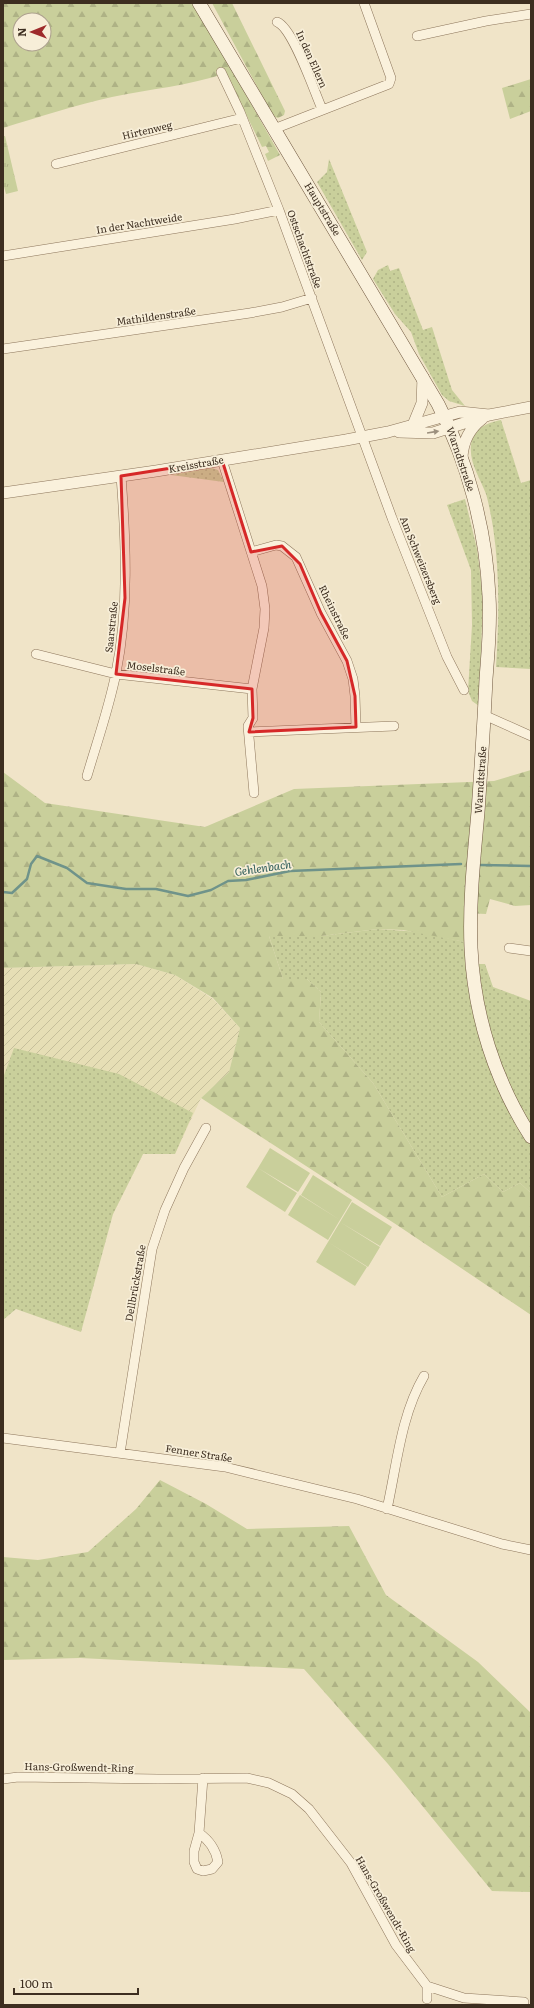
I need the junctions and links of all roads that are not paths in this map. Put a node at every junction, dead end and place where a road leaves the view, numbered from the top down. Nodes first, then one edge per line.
1 (200, 3) edge
2 (364, 3) edge
3 (531, 14) edge
4 (277, 22) dead end
5 (417, 36) dead end
6 (221, 72) dead end
7 (322, 109) junction
8 (242, 118) junction
9 (274, 129) junction
10 (56, 164) dead end
11 (279, 210) junction
12 (3, 256) edge
13 (312, 298) junction
14 (3, 349) edge
15 (423, 377) junction
16 (531, 407) edge
17 (487, 415) junction
18 (448, 422) junction
19 (413, 425) junction
20 (388, 432) junction
21 (361, 437) junction
22 (462, 457) junction
23 (222, 460) junction
24 (121, 476) junction
25 (3, 493) edge
26 (251, 552) junction
27 (36, 654) dead end
28 (116, 674) junction
29 (252, 689) junction
30 (464, 690) dead end
31 (484, 715) junction
32 (394, 726) dead end
33 (356, 727) junction
34 (249, 732) junction
35 (531, 736) edge
36 (87, 776) dead end
37 (254, 793) dead end
38 (509, 948) dead end
39 (531, 951) edge
40 (206, 1128) dead end
41 (531, 1137) edge
42 (424, 1376) dead end
43 (3, 1438) edge
44 (120, 1453) junction
45 (387, 1509) junction
46 (531, 1550) edge
47 (203, 1778) junction
48 (3, 1779) edge
49 (199, 1833) dead end
50 (427, 1986) junction
51 (427, 1999) dead end
52 (524, 2002) dead end

1 - 9 main road, Hauptstraße
2 - 7 street
3 - 5 street
4 - 7 street, In den Ellern
6 - 8 street, Ostschachtstraße
7 - 9 street
8 - 10 street, Hirtenweg
8 - 11 street, Ostschachtstraße
9 - 15 main road, Hauptstraße
11 - 12 street, In der Nachtweide
11 - 13 street, Ostschachtstraße
13 - 14 street, Mathildenstraße
13 - 21 street, Ostschachtstraße
15 - 18 main road, Hauptstraße
15 - 19 street
16 - 17 street, Kreisstraße
17 - 18 street, Kreisstraße
17 - 22 street
18 - 19 street, Kreisstraße
20 -> 18 street, Kreisstraße
18 - 22 main road, Warndtstraße
19 - 20 street, Kreisstraße
20 - 21 street, Kreisstraße
21 - 23 street, Kreisstraße
21 - 30 street, Am Schweizersberg
22 - 31 main road, Warndtstraße
23 - 24 street, Kreisstraße
23 - 26 street
24 - 25 street, Kreisstraße
24 - 28 street, Saarstraße
26 - 29 street
26 - 33 street, Rheinstraße
27 - 28 street, Moselstraße
28 - 29 street, Moselstraße
28 - 36 street, Saarstraße
29 - 34 street
31 - 35 street
31 - 41 main road, Warndtstraße
32 - 33 street
33 - 34 street
34 - 37 street
38 - 39 street
40 - 44 street, Dellbrückstraße
42 - 45 street
43 - 44 street, Fenner Straße
44 - 45 street, Fenner Straße
45 - 46 street, Fenner Straße
47 - 48 street, Hans-Großwendt-Ring
47 - 49 street
47 - 50 street, Hans-Großwendt-Ring
50 - 51 street
50 - 52 street

